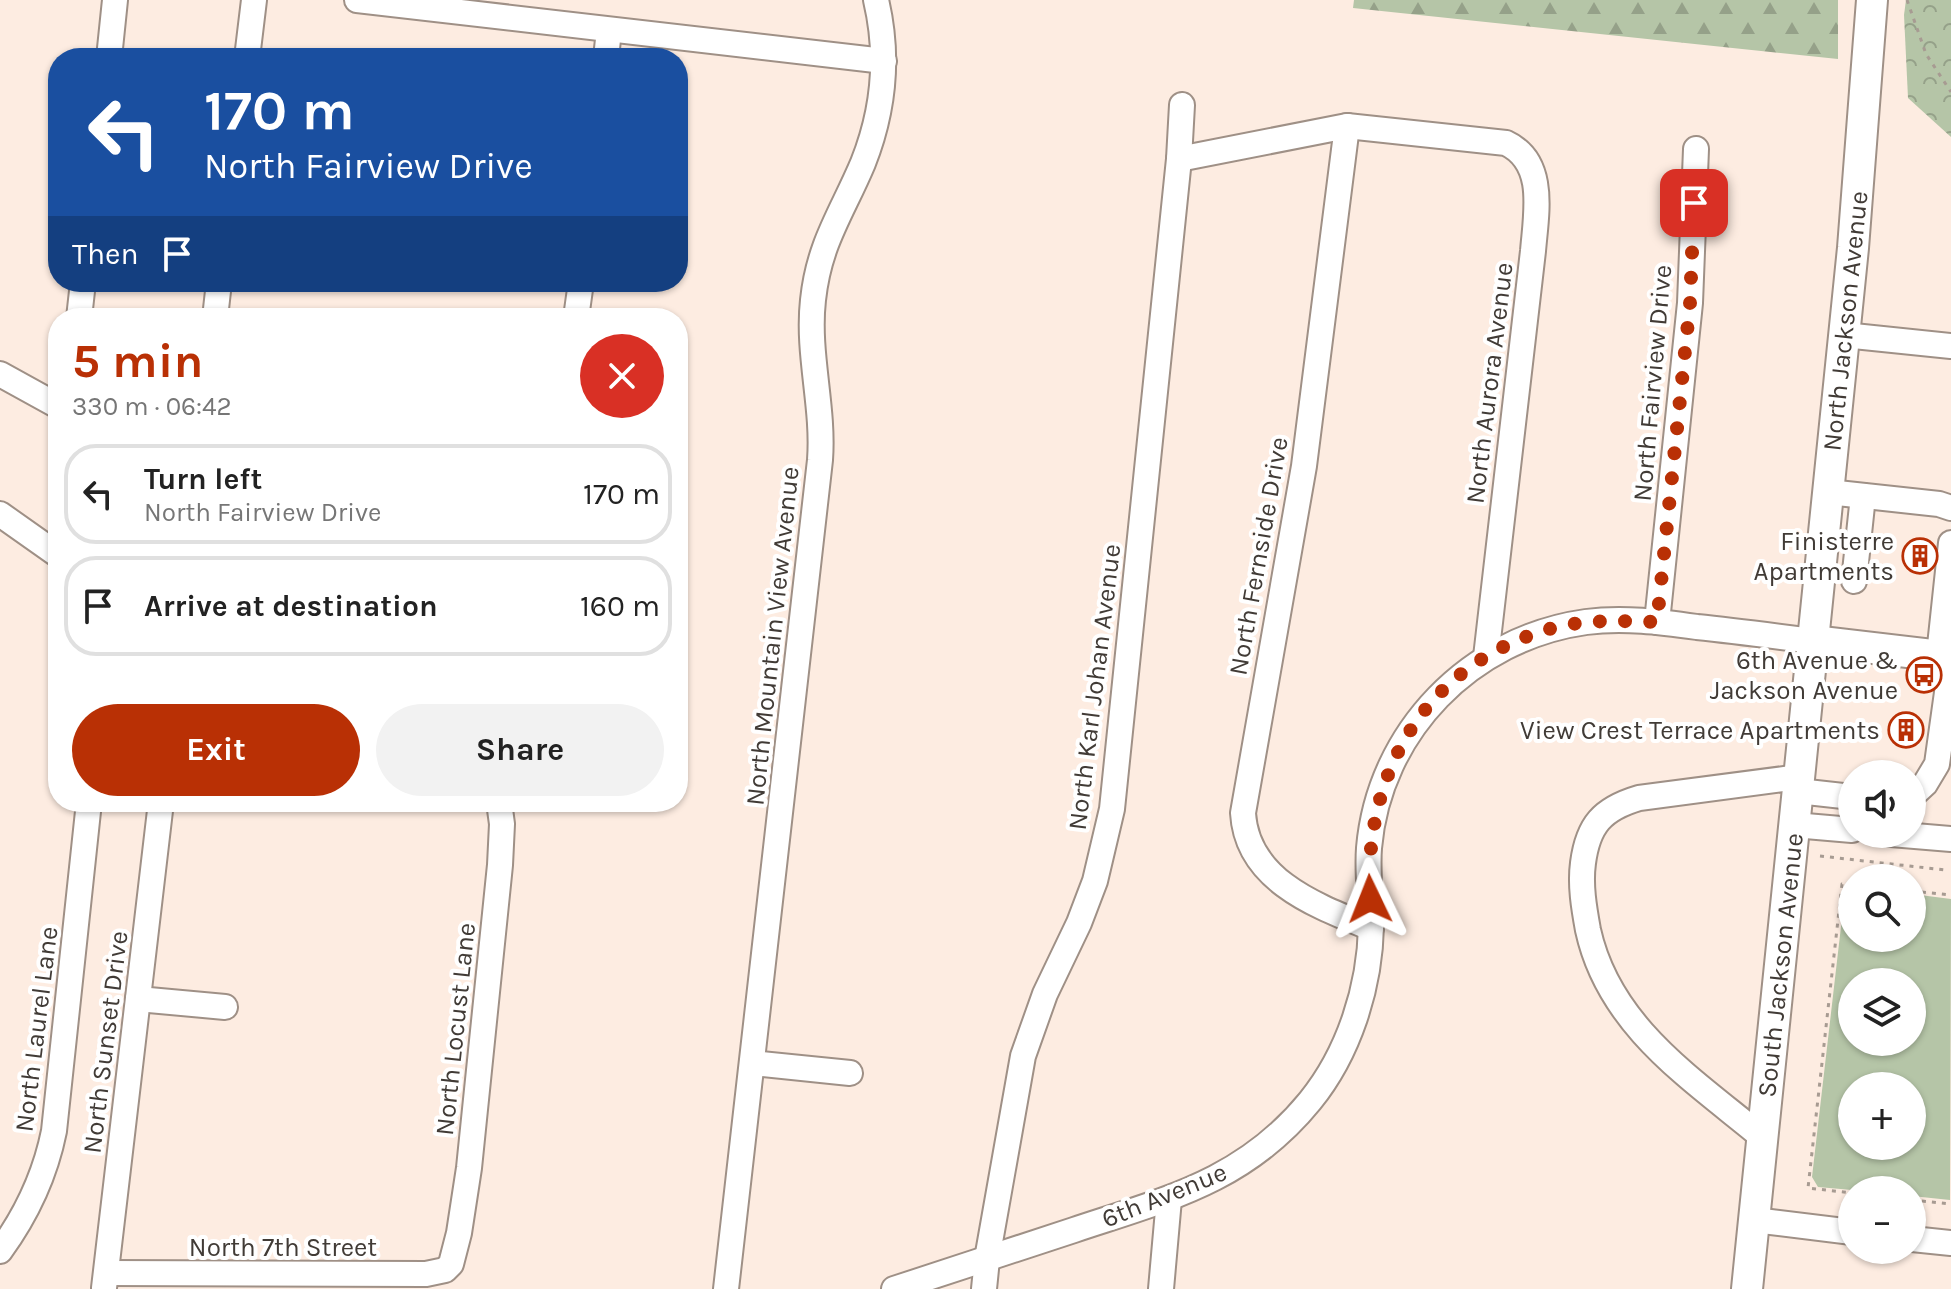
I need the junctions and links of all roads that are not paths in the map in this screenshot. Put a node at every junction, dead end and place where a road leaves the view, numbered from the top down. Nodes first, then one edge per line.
1 (115, 0) edge
2 (254, 0) edge
3 (357, 0) edge
4 (876, 0) edge
5 (1872, 0) edge
6 (609, 30) junction
7 (110, 48) edge
8 (248, 48) edge
9 (607, 48) edge
10 (884, 61) junction
11 (1182, 105) dead end
12 (1347, 126) junction
13 (1696, 149) dead end
14 (1179, 159) junction
15 (1844, 335) junction
16 (1951, 346) edge
17 (0, 374) edge
18 (48, 391) edge
19 (1828, 492) junction
20 (1863, 496) junction
21 (1951, 508) edge
22 (0, 514) edge
23 (1951, 543) edge
24 (48, 548) edge
25 (1854, 581) dead end
26 (1657, 622) junction
27 (1813, 641) junction
28 (1486, 657) junction
29 (1947, 659) edge
30 (1926, 782) edge
31 (1798, 784) junction
32 (1838, 794) edge
33 (88, 812) edge
34 (160, 812) edge
35 (500, 812) edge
36 (1794, 825) junction
37 (1838, 829) edge
38 (1926, 837) edge
39 (1951, 839) edge
40 (1371, 928) junction
41 (138, 999) junction
42 (225, 1007) dead end
43 (752, 1063) junction
44 (850, 1073) dead end
45 (1762, 1137) junction
46 (1169, 1199) junction
47 (1754, 1220) junction
48 (1838, 1230) edge
49 (1926, 1240) edge
50 (1951, 1243) edge
51 (1, 1249) edge
52 (987, 1259) junction
53 (452, 1261) joint
54 (105, 1281) edge
55 (726, 1289) edge
56 (894, 1289) edge
57 (984, 1289) edge
58 (1161, 1289) edge
59 (1747, 1289) edge

1 - 7 street
2 - 8 street
3 - 6 street
4 - 10 street, North Mountain View Avenue
5 - 15 main road, North Jackson Avenue
6 - 9 street
6 - 10 street
10 - 43 street, North Mountain View Avenue
11 - 14 street, North Karl Johan Avenue
12 - 14 street
12 - 28 street, North Aurora Avenue
12 - 40 street, North Fernside Drive
13 - 26 street, North Fairview Drive
14 - 52 street, North Karl Johan Avenue
15 - 16 street
15 - 19 main road, North Jackson Avenue
17 - 18 street
19 - 20 street
19 - 27 main road, North Jackson Avenue
20 - 21 street
20 - 25 street
22 - 24 street
23 - 29 street
26 - 27 street, 6th Avenue
26 - 28 street, 6th Avenue
27 - 29 main road, 6th Avenue
27 - 31 main road, South Jackson Avenue
28 - 40 street, 6th Avenue
29 - 30 street
31 - 32 street
31 - 36 main road, South Jackson Avenue
31 - 45 street
33 - 51 street, North Laurel Lane
34 - 41 street, North Sunset Drive
35 - 53 street, North Locust Lane
36 - 37 street
36 - 45 main road, South Jackson Avenue
38 - 39 street
40 - 46 street, 6th Avenue
41 - 42 street
41 - 54 street, North Sunset Drive
43 - 44 street
43 - 55 street, North Mountain View Avenue
45 - 47 main road, South Jackson Avenue
46 - 52 street, 6th Avenue
46 - 58 street
47 - 48 street
47 - 59 main road, South Jackson Avenue
49 - 50 street
52 - 56 street, 6th Avenue
52 - 57 street, North Karl Johan Avenue
53 - 54 street, North 7th Street

